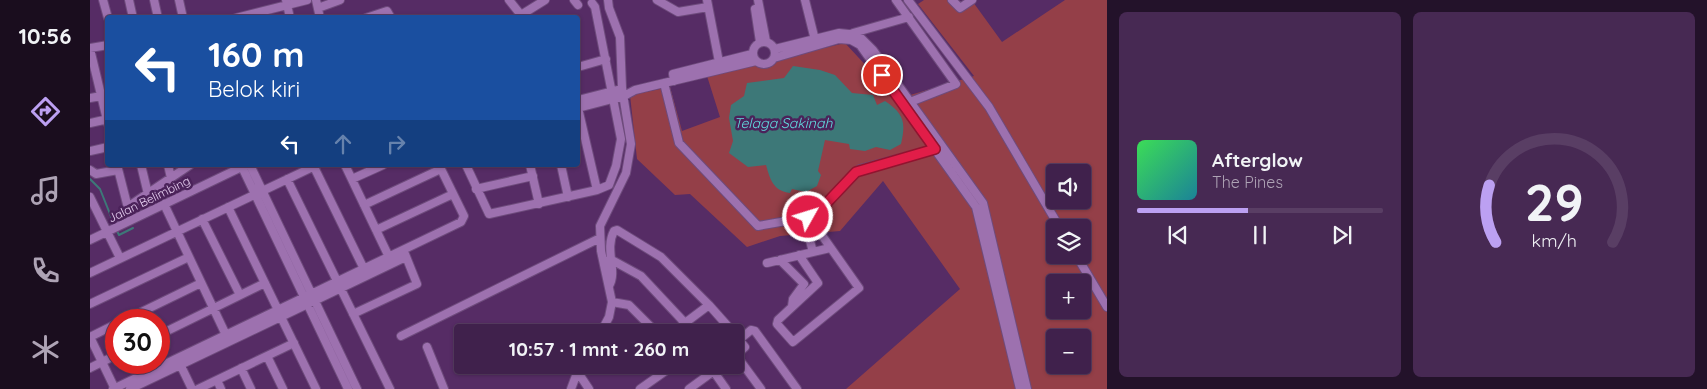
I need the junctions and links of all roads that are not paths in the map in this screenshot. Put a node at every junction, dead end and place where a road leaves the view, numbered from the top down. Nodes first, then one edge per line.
1 (103, 0) edge
2 (129, 0) edge
3 (154, 0) edge
4 (181, 0) edge
5 (307, 0) edge
6 (340, 0) edge
7 (509, 0) edge
8 (608, 0) edge
9 (657, 0) edge
10 (753, 0) edge
11 (758, 0) edge
12 (805, 0) edge
13 (896, 0) edge
14 (921, 0) edge
15 (952, 0) edge
16 (972, 0) edge
17 (543, 1) edge
18 (286, 3) edge
19 (592, 3) dead end
20 (708, 3) edge
21 (910, 3) edge
22 (317, 4) edge
23 (107, 15) edge
24 (132, 15) edge
25 (157, 15) edge
26 (184, 15) edge
27 (258, 15) edge
28 (375, 15) edge
29 (389, 15) edge
30 (909, 17) junction
31 (852, 37) junction
32 (763, 42) junction
33 (815, 43) junction
34 (105, 46) edge
35 (90, 49) edge
36 (775, 49) junction
37 (754, 57) junction
38 (774, 58) junction
39 (606, 59) junction
40 (719, 62) junction
41 (580, 66) edge
42 (93, 74) edge
43 (674, 80) junction
44 (664, 83) junction
45 (623, 92) junction
46 (612, 95) junction
47 (101, 96) junction
48 (90, 98) edge
49 (580, 100) edge
50 (906, 103) junction
51 (580, 107) edge
52 (105, 113) edge
53 (580, 117) edge
54 (105, 121) edge
55 (90, 123) edge
56 (105, 148) edge
57 (938, 148) junction
58 (90, 151) edge
59 (118, 167) edge
60 (141, 167) edge
61 (168, 167) edge
62 (187, 167) edge
63 (244, 167) edge
64 (246, 167) edge
65 (314, 167) edge
66 (316, 167) edge
67 (346, 167) edge
68 (379, 167) edge
69 (440, 167) edge
70 (467, 167) edge
71 (531, 167) edge
72 (561, 167) edge
73 (90, 170) edge
74 (533, 176) junction
75 (171, 178) junction
76 (287, 179) junction
77 (352, 179) junction
78 (476, 188) junction
79 (597, 190) junction
80 (259, 193) junction
81 (148, 194) junction
82 (454, 194) junction
83 (90, 197) edge
84 (568, 197) junction
85 (164, 204) junction
86 (539, 204) junction
87 (364, 205) junction
88 (980, 205) junction
89 (228, 207) junction
90 (806, 218) junction
91 (202, 219) junction
92 (1055, 219) edge
93 (376, 230) junction
94 (177, 231) junction
95 (107, 232) junction
96 (600, 238) junction
97 (90, 240) edge
98 (830, 248) junction
99 (813, 252) junction
100 (405, 253) junction
101 (799, 255) junction
102 (189, 257) junction
103 (389, 257) junction
104 (120, 258) junction
105 (610, 259) junction
106 (780, 260) junction
107 (767, 263) dead end
108 (1081, 264) edge
109 (364, 269) junction
110 (90, 273) edge
111 (201, 283) junction
112 (265, 283) junction
113 (338, 285) junction
114 (609, 286) junction
115 (240, 295) junction
116 (309, 299) junction
117 (612, 302) junction
118 (90, 304) edge
119 (709, 304) junction
120 (792, 306) junction
121 (1107, 307) edge
122 (214, 308) junction
123 (148, 309) edge
124 (279, 313) junction
125 (353, 314) junction
126 (685, 323) joint
127 (605, 324) edge
128 (648, 324) edge
129 (726, 324) edge
130 (105, 330) edge
131 (170, 330) edge
132 (744, 331) edge
133 (226, 335) junction
134 (401, 336) dead end
135 (90, 337) edge
136 (294, 343) junction
137 (427, 347) dead end
138 (267, 356) junction
139 (105, 360) edge
140 (179, 361) junction
141 (102, 362) junction
142 (744, 366) edge
143 (90, 368) edge
144 (241, 368) junction
145 (577, 374) edge
146 (582, 374) edge
147 (658, 374) edge
148 (711, 374) edge
149 (715, 374) edge
150 (217, 380) junction
151 (114, 389) edge
152 (130, 389) edge
153 (192, 389) edge
154 (198, 389) edge
155 (221, 389) edge
156 (251, 389) edge
157 (283, 389) edge
158 (316, 389) edge
159 (348, 389) edge
160 (357, 389) edge
161 (390, 389) edge
162 (444, 389) edge
163 (571, 389) edge
164 (589, 389) edge
165 (640, 389) edge
166 (690, 389) edge
167 (726, 389) edge
168 (761, 389) edge
169 (797, 389) edge
170 (1020, 389) edge
171 (1027, 389) edge

1 - 23 street
2 - 24 street
3 - 25 street
4 - 26 street
5 - 18 street
6 - 22 street
7 - 17 street
8 - 45 street
9 - 20 street
10 - 32 street
11 - 32 street
12 - 33 street
13 - 30 street
14 - 21 street
15 - 16 street
18 - 27 street
19 - 39 street
20 - 40 street
21 - 92 street
28 - 29 street
30 - 31 street
30 - 50 street
31 - 33 street
31 - 50 street
32 - 36 street
32 - 37 street
33 - 36 street
33 - 38 street
34 - 35 street
35 - 42 street
36 - 38 street
37 - 38 street
37 - 40 street
37 - 43 street
39 - 41 street
39 - 46 street
40 - 43 street
42 - 47 street
43 - 44 street
44 - 45 street
44 - 90 street
45 - 46 street
45 - 96 street
46 - 49 street
46 - 51 street
46 - 79 street
47 - 48 street
47 - 52 street
50 - 57 street
53 - 79 street
54 - 55 street
56 - 58 street
57 - 88 street
57 - 90 street
59 - 73 street
59 - 81 street
60 - 81 street
61 - 75 street
62 - 75 street
63 - 85 street, Jalan Belimbing
64 - 80 street
65 - 76 street
66 - 109 street
67 - 77 street
68 - 77 street
69 - 82 street
69 - 87 street
70 - 78 street
71 - 74 street
72 - 84 street
74 - 78 street
74 - 86 street
75 - 81 street
76 - 80 street
76 - 113 street
77 - 87 street
78 - 86 street
79 - 84 street
80 - 89 street
80 - 116 street
82 - 93 street
82 - 100 street
83 - 95 street
84 - 86 street
85 - 94 street
85 - 95 street, Jalan Belimbing
87 - 93 street
88 - 170 street
88 - 171 street
89 - 91 street
89 - 112 street
90 - 98 street
90 - 99 street
91 - 94 street
91 - 115 street
93 - 103 street
94 - 102 street
94 - 104 street
95 - 97 street, Jalan Belimbing
95 - 104 street
96 - 114 street
96 - 134 street
98 - 99 street
98 - 120 street
99 - 101 street
100 - 103 street
100 - 113 street
100 - 125 street
101 - 106 street
101 - 120 street
102 - 111 street
102 - 118 street
103 - 109 street
104 - 110 street
105 - 114 street
105 - 119 street
105 - 126 street
106 - 107 street
106 - 120 street
108 - 121 street
109 - 113 street
111 - 122 street
111 - 123 street
112 - 115 street
112 - 124 street
113 - 116 street
113 - 125 street
114 - 117 street
115 - 122 street
116 - 124 street
116 - 159 street
116 - 160 street
117 - 127 street
117 - 128 street
119 - 126 street
119 - 129 street
122 - 131 street
122 - 133 street
124 - 133 street
124 - 136 street
124 - 140 street
125 - 161 street
130 - 135 street
132 - 169 street
133 - 140 street
135 - 141 street
136 - 138 street
136 - 158 street
137 - 162 street
138 - 144 street
138 - 157 street
139 - 141 street
140 - 151 street
140 - 152 street
140 - 153 street
141 - 143 street
141 - 151 street
142 - 168 street
144 - 150 street
144 - 156 street
145 - 163 street
146 - 164 street
147 - 165 street
148 - 166 street
149 - 167 street
150 - 154 street
150 - 155 street

